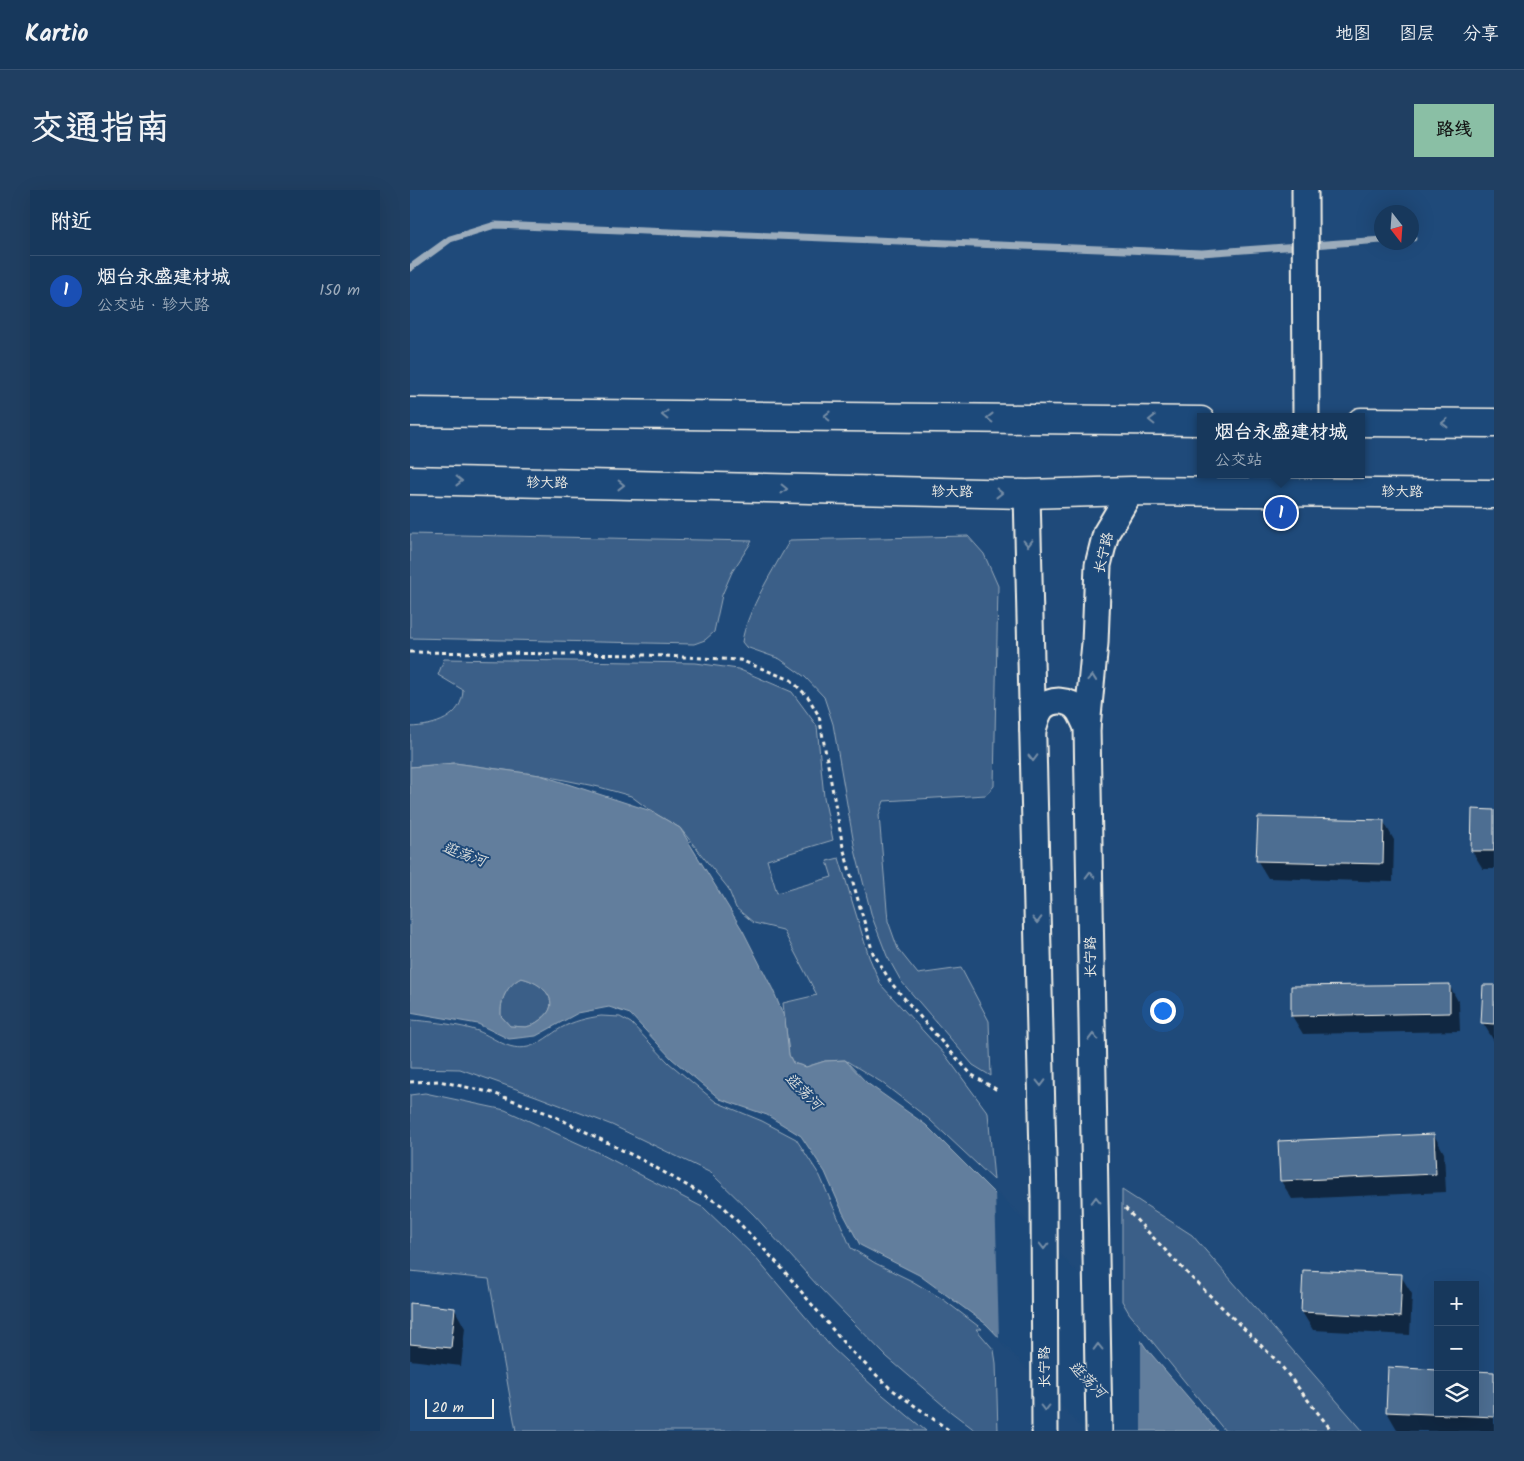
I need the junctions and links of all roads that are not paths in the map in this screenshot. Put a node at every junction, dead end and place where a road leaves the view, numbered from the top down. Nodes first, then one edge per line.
1 (1305, 193) edge
2 (410, 412) edge
3 (1306, 413) edge
4 (1197, 421) edge
5 (1365, 422) edge
6 (1494, 424) edge
7 (410, 480) edge
8 (1131, 491) junction
9 (1027, 494) junction
10 (1494, 494) edge
11 (1087, 727) junction
12 (1033, 730) junction
13 (1046, 1431) edge
14 (1098, 1431) edge

1 - 3 street
4 -> 2 highway
6 -> 5 highway
7 -> 9 highway, 轸大路
8 - 9 highway, 轸大路
8 - 10 highway, 轸大路
11 -> 8 street, 长宁路
9 -> 12 street, 长宁路
11 - 12 street
14 -> 11 street, 长宁路
12 -> 13 street, 长宁路

